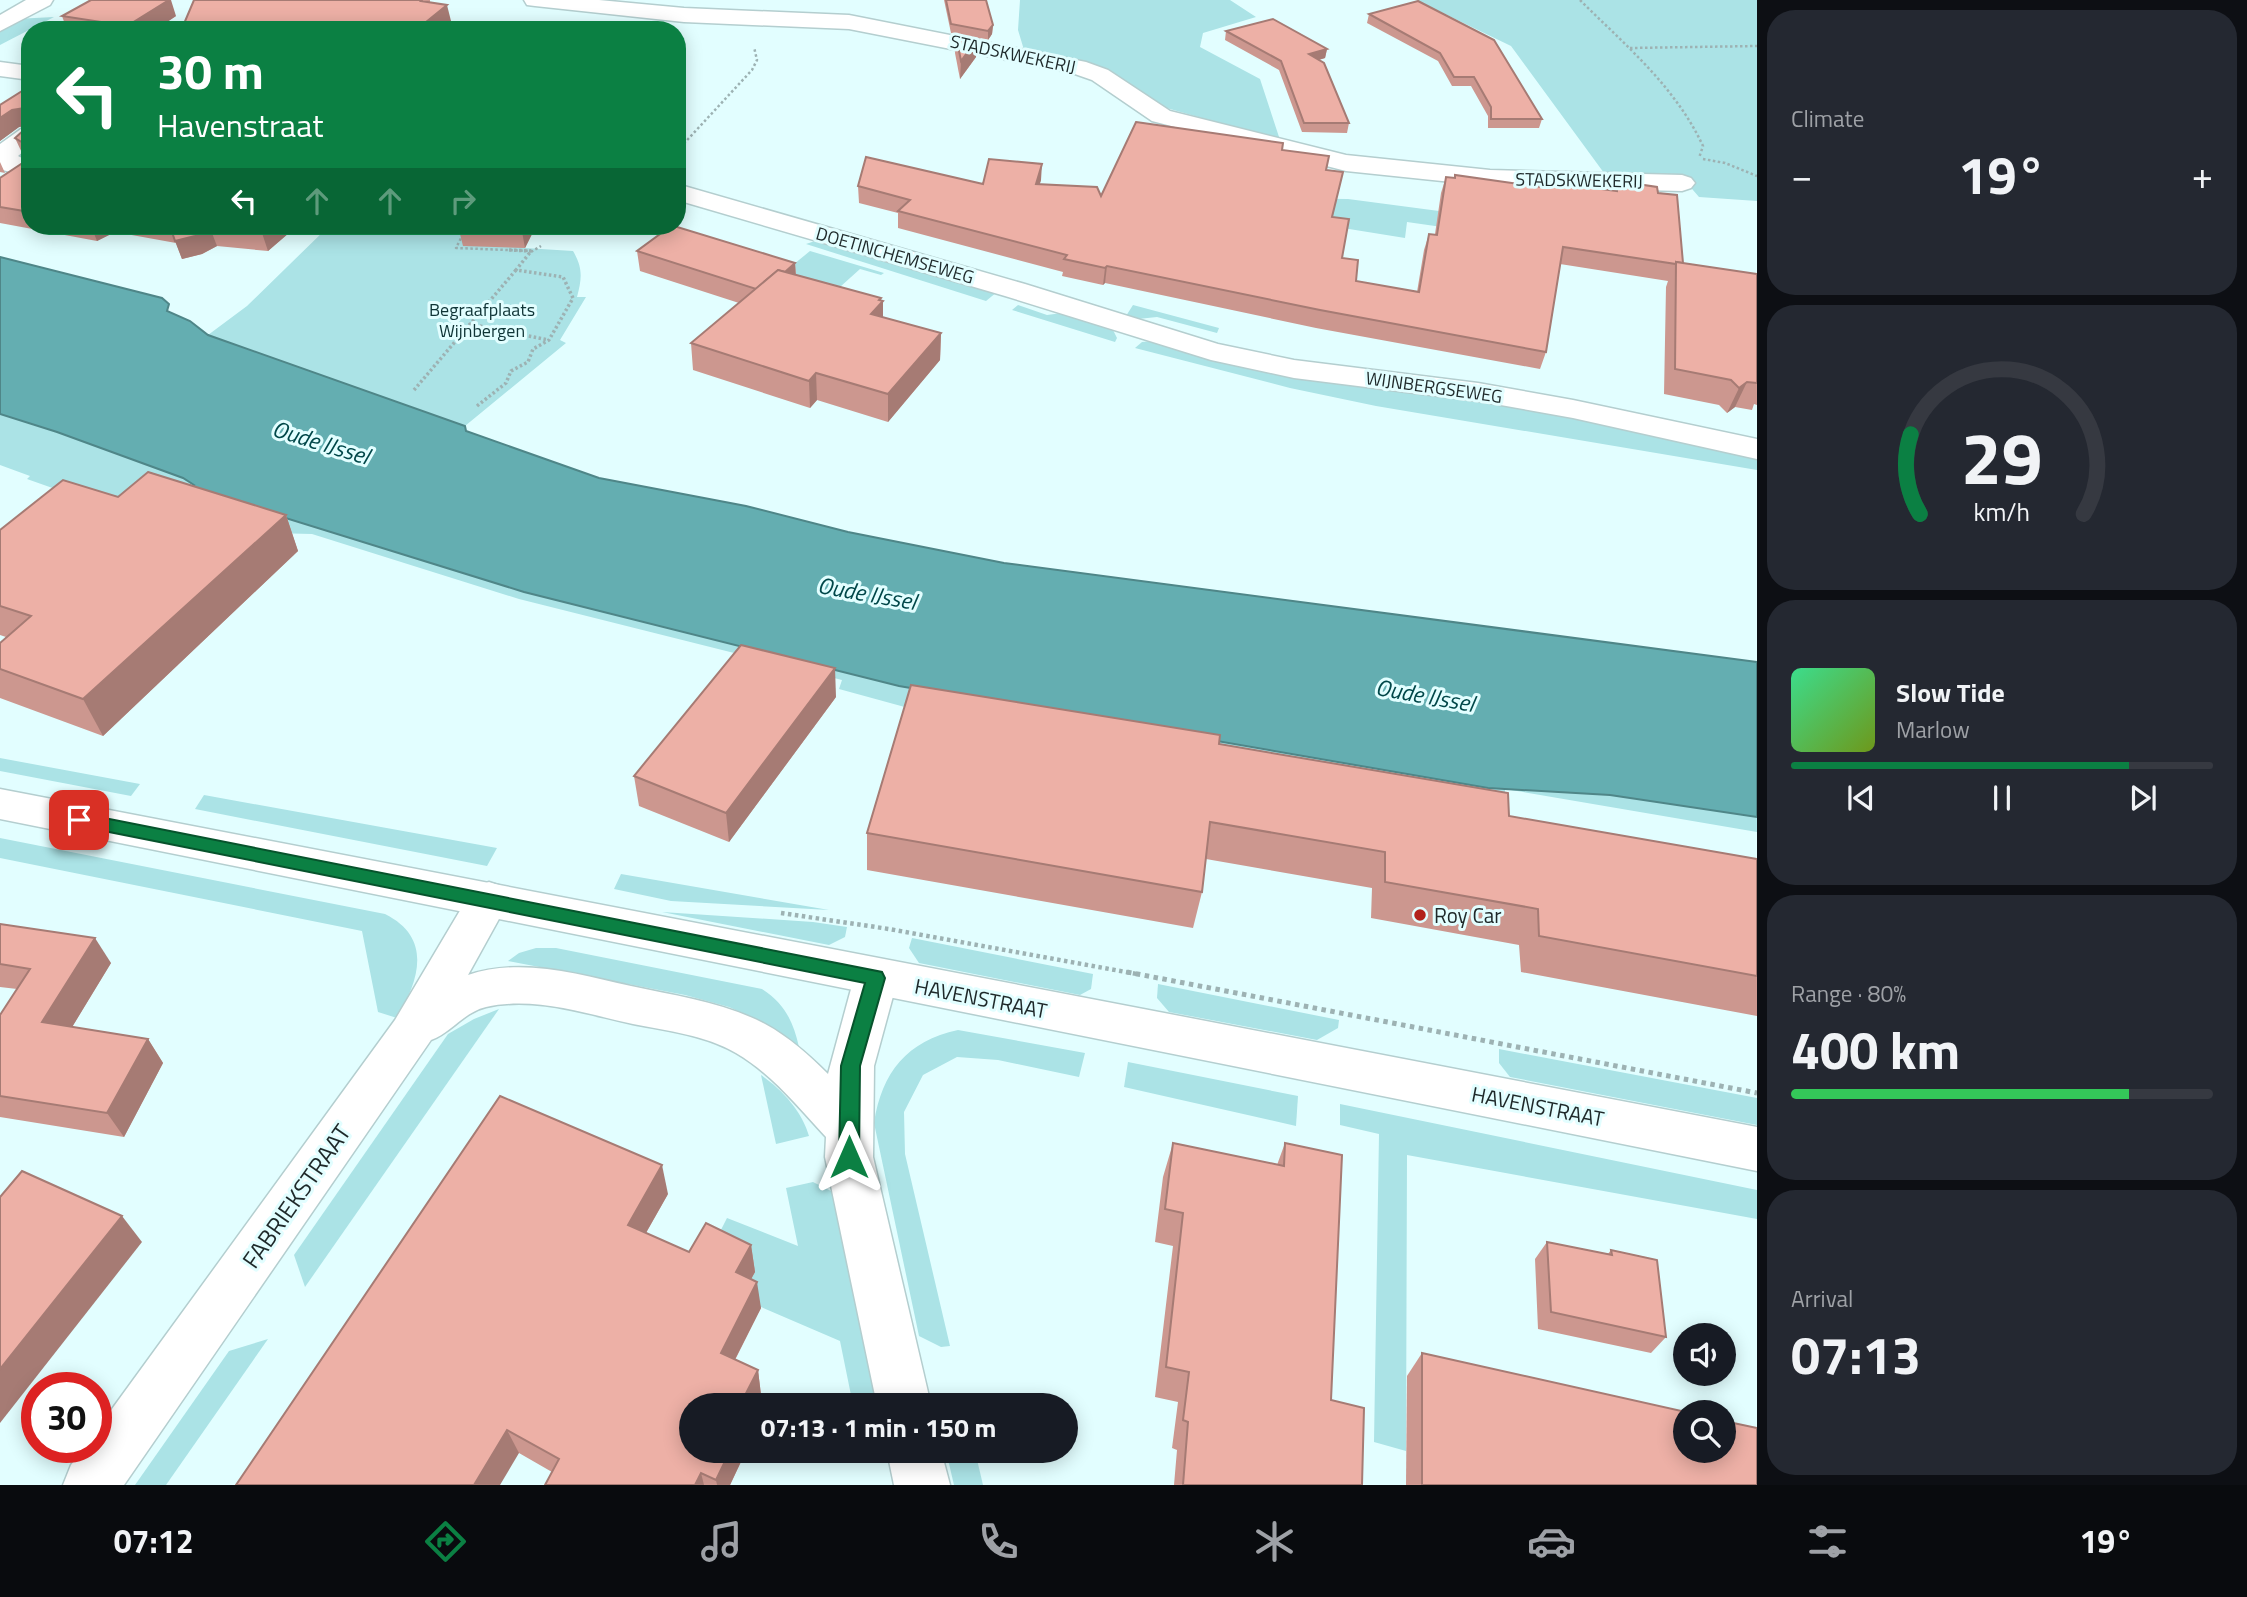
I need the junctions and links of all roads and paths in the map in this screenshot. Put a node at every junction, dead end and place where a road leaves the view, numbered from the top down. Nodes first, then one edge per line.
1 (42, 0) edge
2 (535, 0) edge
3 (1580, 0) edge
4 (732, 17) junction
5 (0, 24) edge
6 (1757, 46) edge
7 (1630, 48) junction
8 (0, 69) edge
9 (21, 72) edge
10 (21, 140) edge
11 (686, 141) edge
12 (21, 168) edge
13 (1757, 176) edge
14 (1682, 183) dead end
15 (686, 195) edge
16 (462, 235) edge
17 (541, 246) dead end
18 (531, 251) junction
19 (516, 270) junction
20 (1112, 320) joint
21 (470, 324) junction
22 (549, 340) junction
23 (414, 390) dead end
24 (477, 406) dead end
25 (1757, 449) edge
26 (0, 804) edge
27 (489, 899) junction
28 (876, 978) junction
29 (1186, 983) dead end
30 (411, 1034) junction
31 (1757, 1093) edge
32 (849, 1129) junction
33 (1757, 1149) edge
34 (901, 1393) edge
35 (917, 1463) edge
36 (91, 1485) edge
37 (922, 1485) edge

1 - 5 street
2 - 4 street, STADSKWEKERIJ
3 - 7 path
4 - 11 path
4 - 14 street, STADSKWEKERIJ
6 - 7 path
7 - 13 path
8 - 9 street
10 - 12 street
15 - 20 street, DOETINCHEMSEWEG
16 - 18 path
17 - 18 path
18 - 19 path
19 - 21 path
19 - 22 path
20 - 25 street, WIJNBERGSEWEG
21 - 22 path
21 - 23 path
22 - 24 path
26 - 27 street, HAVENSTRAAT
27 - 28 street, HAVENSTRAAT
27 - 30 street, FABRIEKSTRAAT
28 - 32 street
28 - 33 street, HAVENSTRAAT
29 - 31 path
30 - 32 street
30 - 36 street, FABRIEKSTRAAT
32 - 34 street
35 - 37 street

